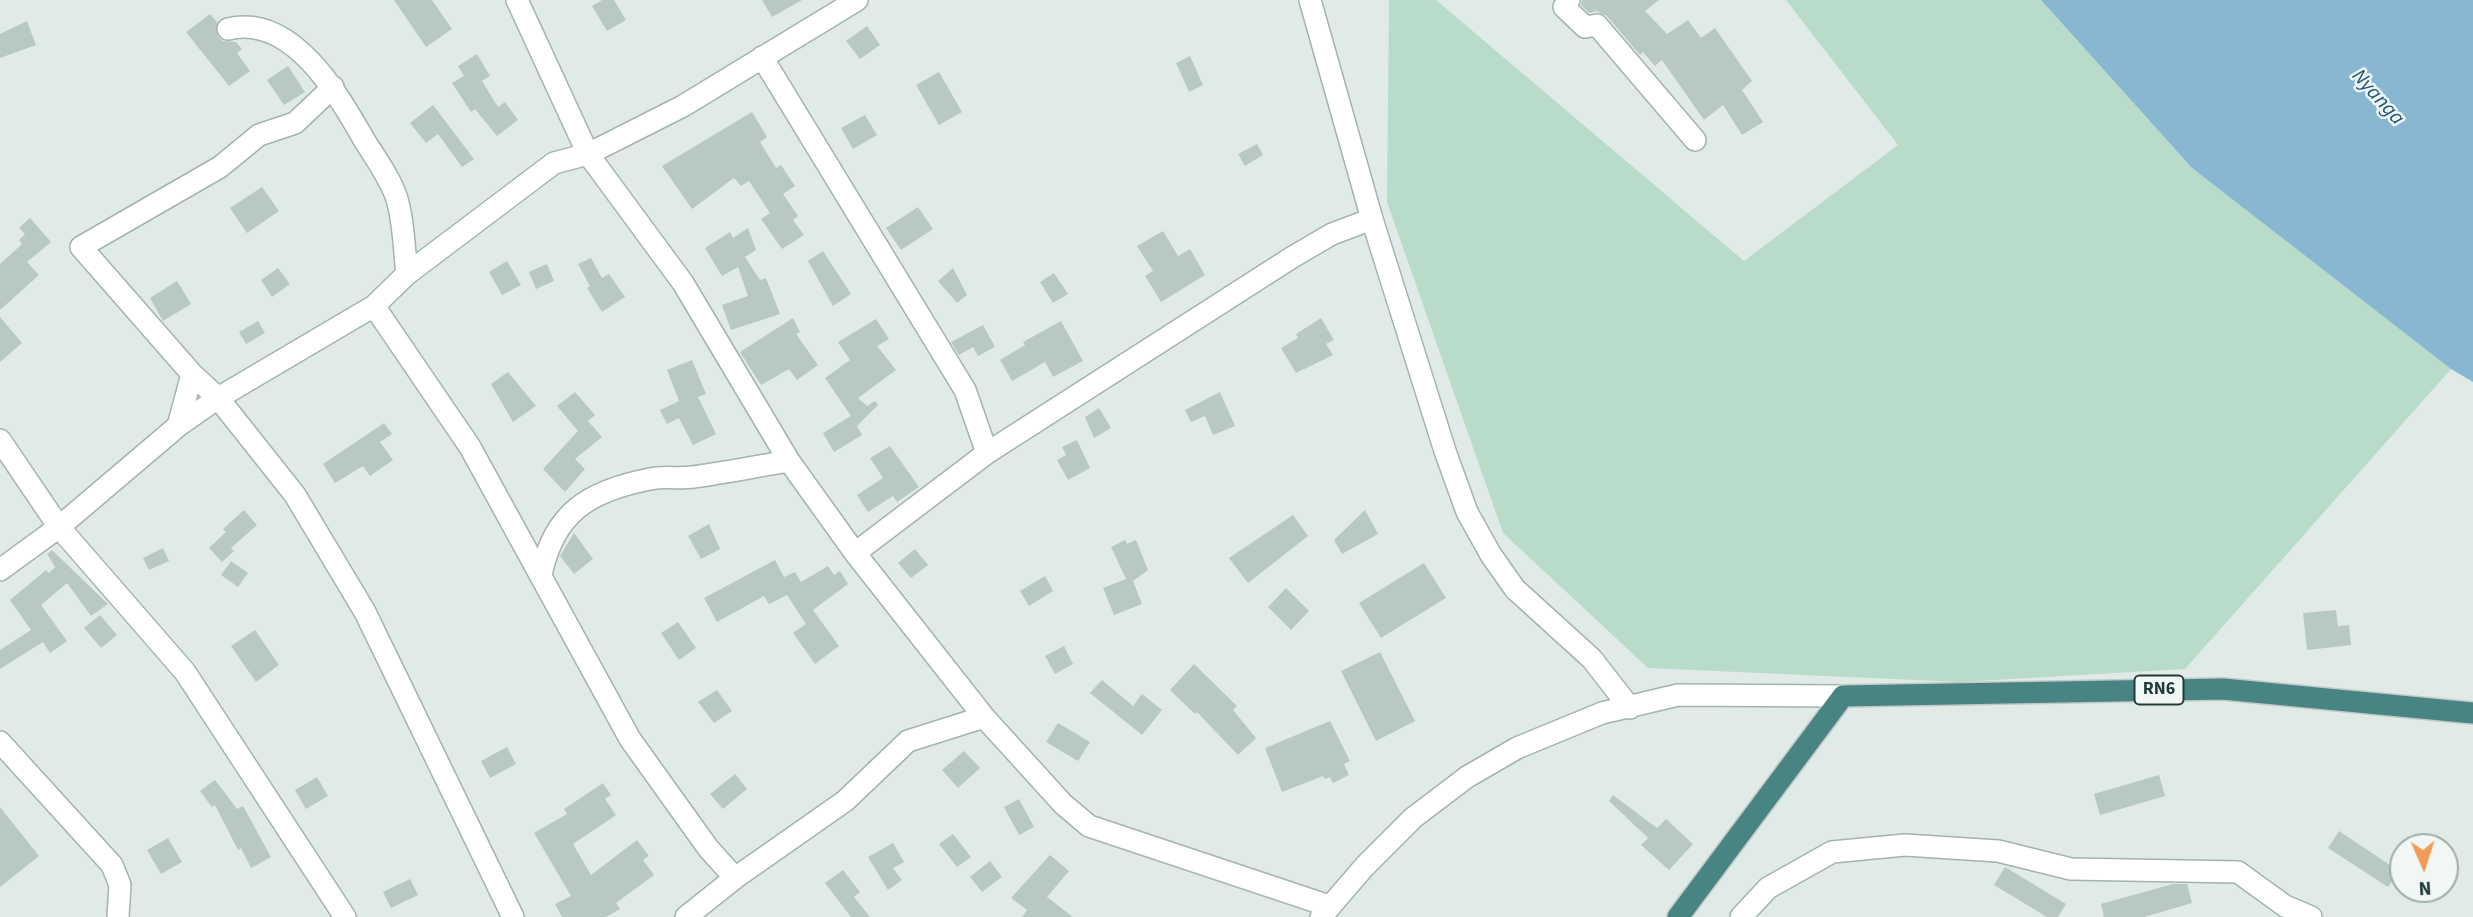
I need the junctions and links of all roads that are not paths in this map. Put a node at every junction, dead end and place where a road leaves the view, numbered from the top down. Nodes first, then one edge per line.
1 (517, 0) edge
2 (857, 0) edge
3 (1310, 0) edge
4 (1569, 0) edge
5 (228, 29) dead end
6 (762, 57) junction
7 (333, 87) junction
8 (1695, 140) dead end
9 (588, 154) junction
10 (1372, 219) junction
11 (407, 274) junction
12 (374, 306) junction
13 (192, 374) junction
14 (218, 398) junction
15 (178, 426) junction
16 (0, 440) edge
17 (987, 453) junction
18 (789, 460) junction
19 (59, 527) junction
20 (855, 553) junction
21 (0, 570) edge
22 (541, 575) junction
23 (1843, 696) junction
24 (1630, 708) junction
25 (2473, 713) edge
26 (984, 717) junction
27 (0, 742) edge
28 (735, 878) junction
29 (1325, 912) edge
30 (118, 917) edge
31 (345, 917) edge
32 (513, 917) edge
33 (685, 917) edge
34 (1678, 917) edge
35 (1741, 917) edge
36 (2311, 917) edge

1 - 9 street
2 - 6 street
3 - 10 street
4 - 8 street
5 - 7 street
6 - 9 street
6 - 17 street
7 - 11 street
7 - 13 street
9 - 11 street
9 - 18 street
10 - 17 street
10 - 24 street
11 - 12 street
12 - 14 street
12 - 22 street
13 - 14 street
13 - 15 street
14 - 15 street
14 - 32 street
15 - 19 street
16 - 19 street
17 - 20 street
18 - 20 street
18 - 22 street
19 - 21 street
19 - 31 street
20 - 26 street
22 - 28 street
23 - 24 street
23 - 25 highway, RN6
23 - 34 highway
24 - 29 street
26 - 28 street
26 - 29 street
27 - 30 street
28 - 33 street
35 - 36 street

